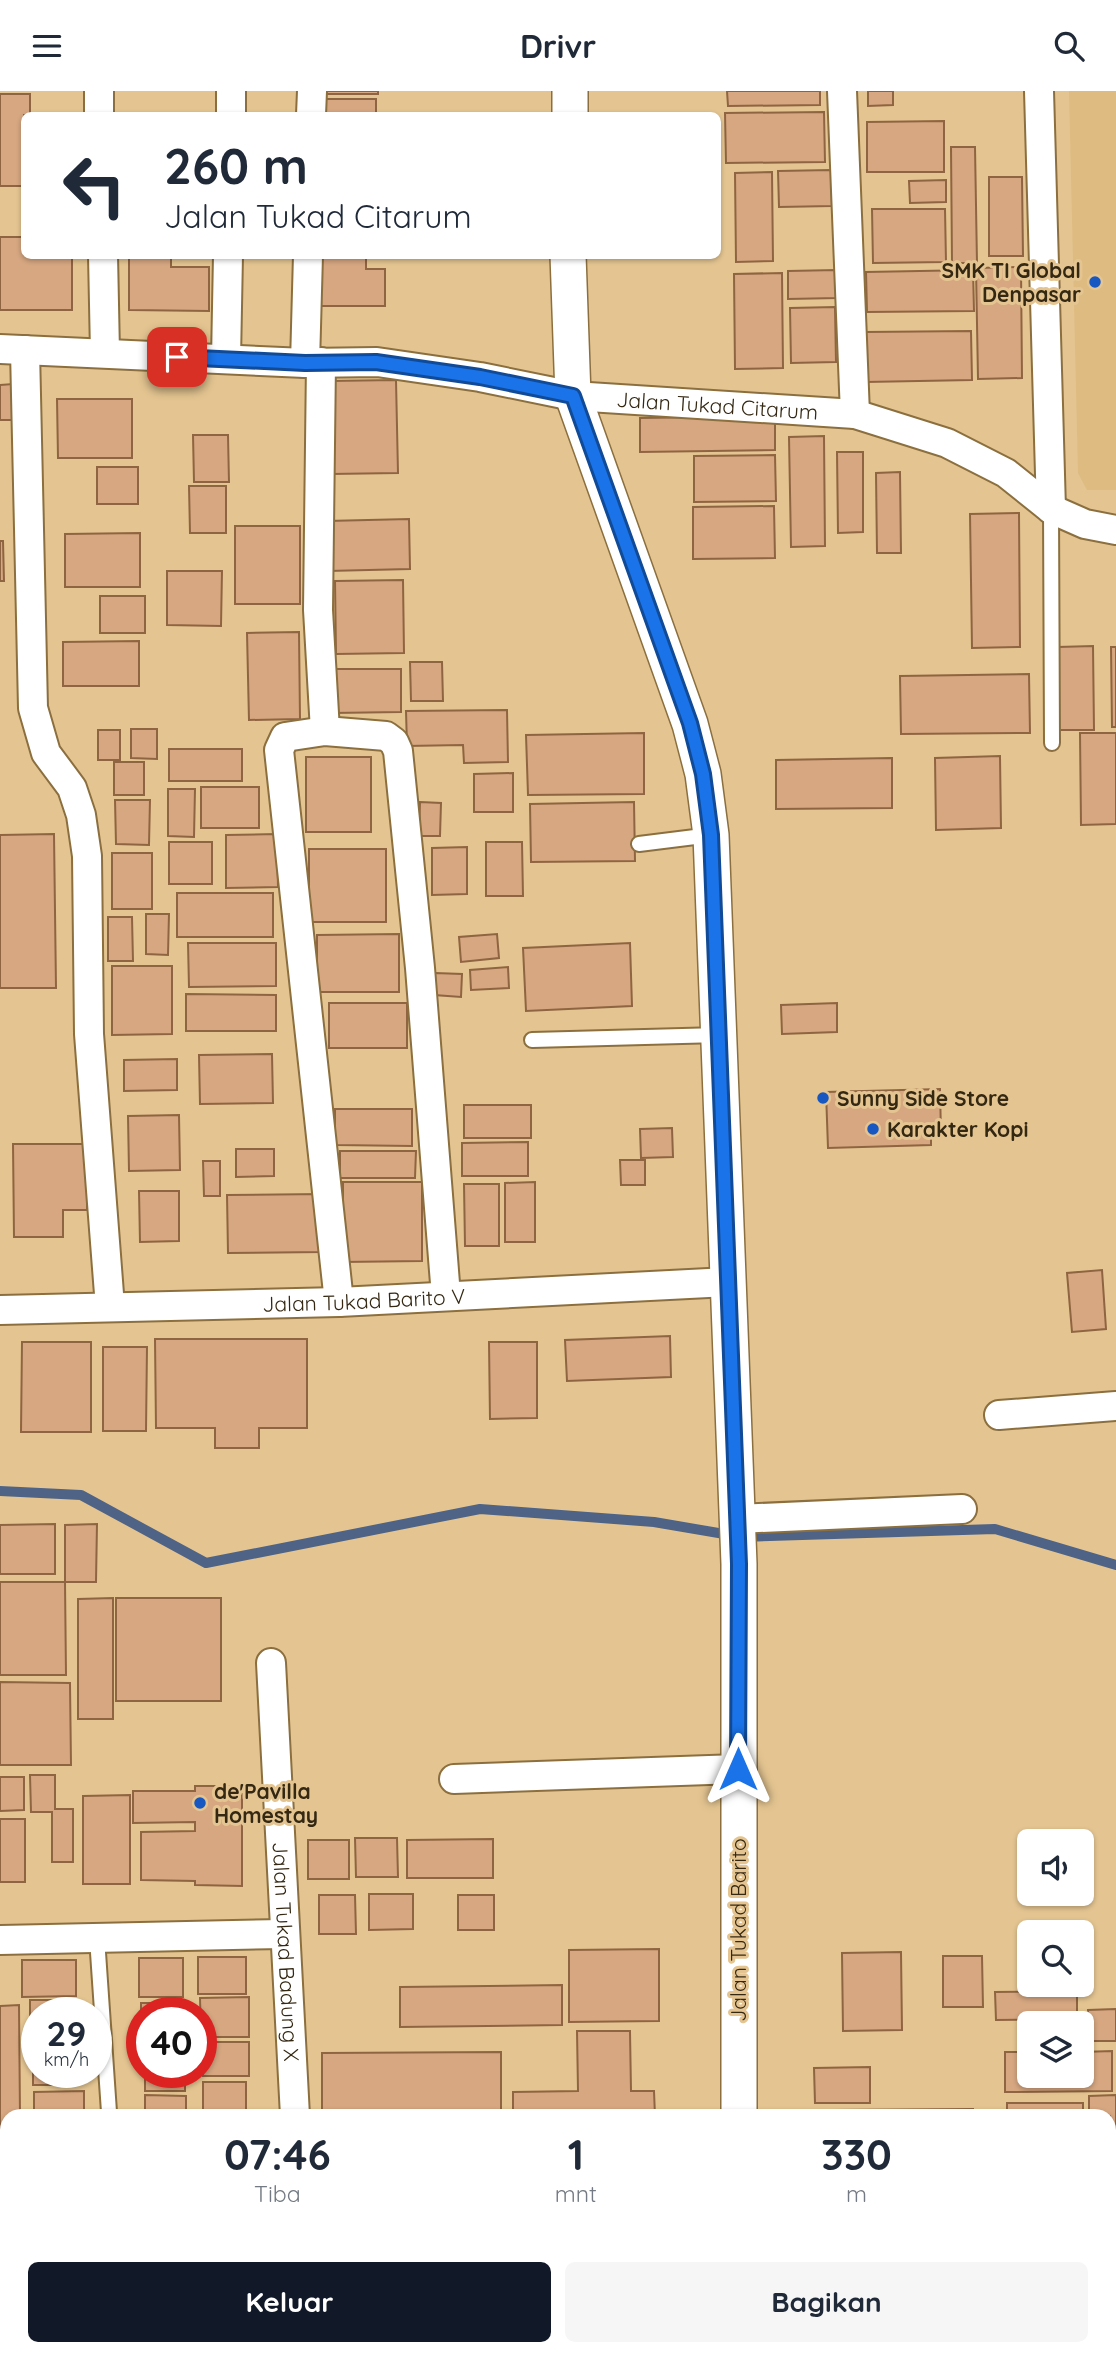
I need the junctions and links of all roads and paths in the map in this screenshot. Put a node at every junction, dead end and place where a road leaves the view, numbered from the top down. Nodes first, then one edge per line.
1 (99, 91) edge
2 (231, 91) edge
3 (312, 91) edge
4 (570, 91) edge
5 (842, 91) edge
6 (1039, 91) edge
7 (99, 112) edge
8 (231, 112) edge
9 (312, 112) edge
10 (570, 112) edge
11 (103, 259) edge
12 (228, 259) edge
13 (308, 259) edge
14 (569, 259) edge
15 (12, 350) edge
16 (105, 353) junction
17 (226, 359) junction
18 (313, 363) junction
19 (573, 396) junction
20 (855, 414) junction
21 (1051, 509) junction
22 (1116, 530) edge
23 (325, 731) junction
24 (1052, 743) dead end
25 (711, 835) junction
26 (639, 844) dead end
27 (720, 1035) junction
28 (532, 1040) dead end
29 (728, 1282) junction
30 (446, 1296) junction
31 (339, 1302) junction
32 (110, 1307) junction
33 (0, 1310) edge
34 (1116, 1406) edge
35 (999, 1415) dead end
36 (962, 1509) dead end
37 (737, 1522) junction
38 (271, 1663) dead end
39 (738, 1769) junction
40 (454, 1779) dead end
41 (283, 1934) junction
42 (97, 1938) junction
43 (0, 1940) edge
44 (109, 2109) edge
45 (295, 2109) edge
46 (739, 2109) edge

1 - 7 street
2 - 8 street
3 - 9 street
4 - 10 street
5 - 20 street
6 - 21 street
11 - 16 street
12 - 17 street
13 - 18 street
14 - 19 street, Jalan Tukad Barito
15 - 16 street, Jalan Tukad Citarum
15 - 32 street
16 - 17 street, Jalan Tukad Citarum
17 - 18 street, Jalan Tukad Citarum
18 - 19 street, Jalan Tukad Citarum
18 - 23 street
19 - 20 street, Jalan Tukad Citarum
19 - 25 street, Jalan Tukad Barito
20 - 21 street, Jalan Tukad Citarum
21 - 22 street, Jalan Tukad Citarum
21 - 24 lane
23 - 30 street
23 - 31 street
25 - 26 lane
25 - 27 street, Jalan Tukad Barito
27 - 28 lane
27 - 29 street, Jalan Tukad Barito
29 - 30 street, Jalan Tukad Barito V
29 - 37 street, Jalan Tukad Barito
30 - 31 street, Jalan Tukad Barito V
31 - 32 street, Jalan Tukad Barito V
32 - 33 street, Jalan Tukad Barito V
34 - 35 street
36 - 37 street
37 - 39 street, Jalan Tukad Barito
38 - 41 street, Jalan Tukad Badung X
39 - 40 street
39 - 46 street, Jalan Tukad Barito
41 - 42 street
41 - 45 street, Jalan Tukad Badung X
42 - 43 street
42 - 44 lane

